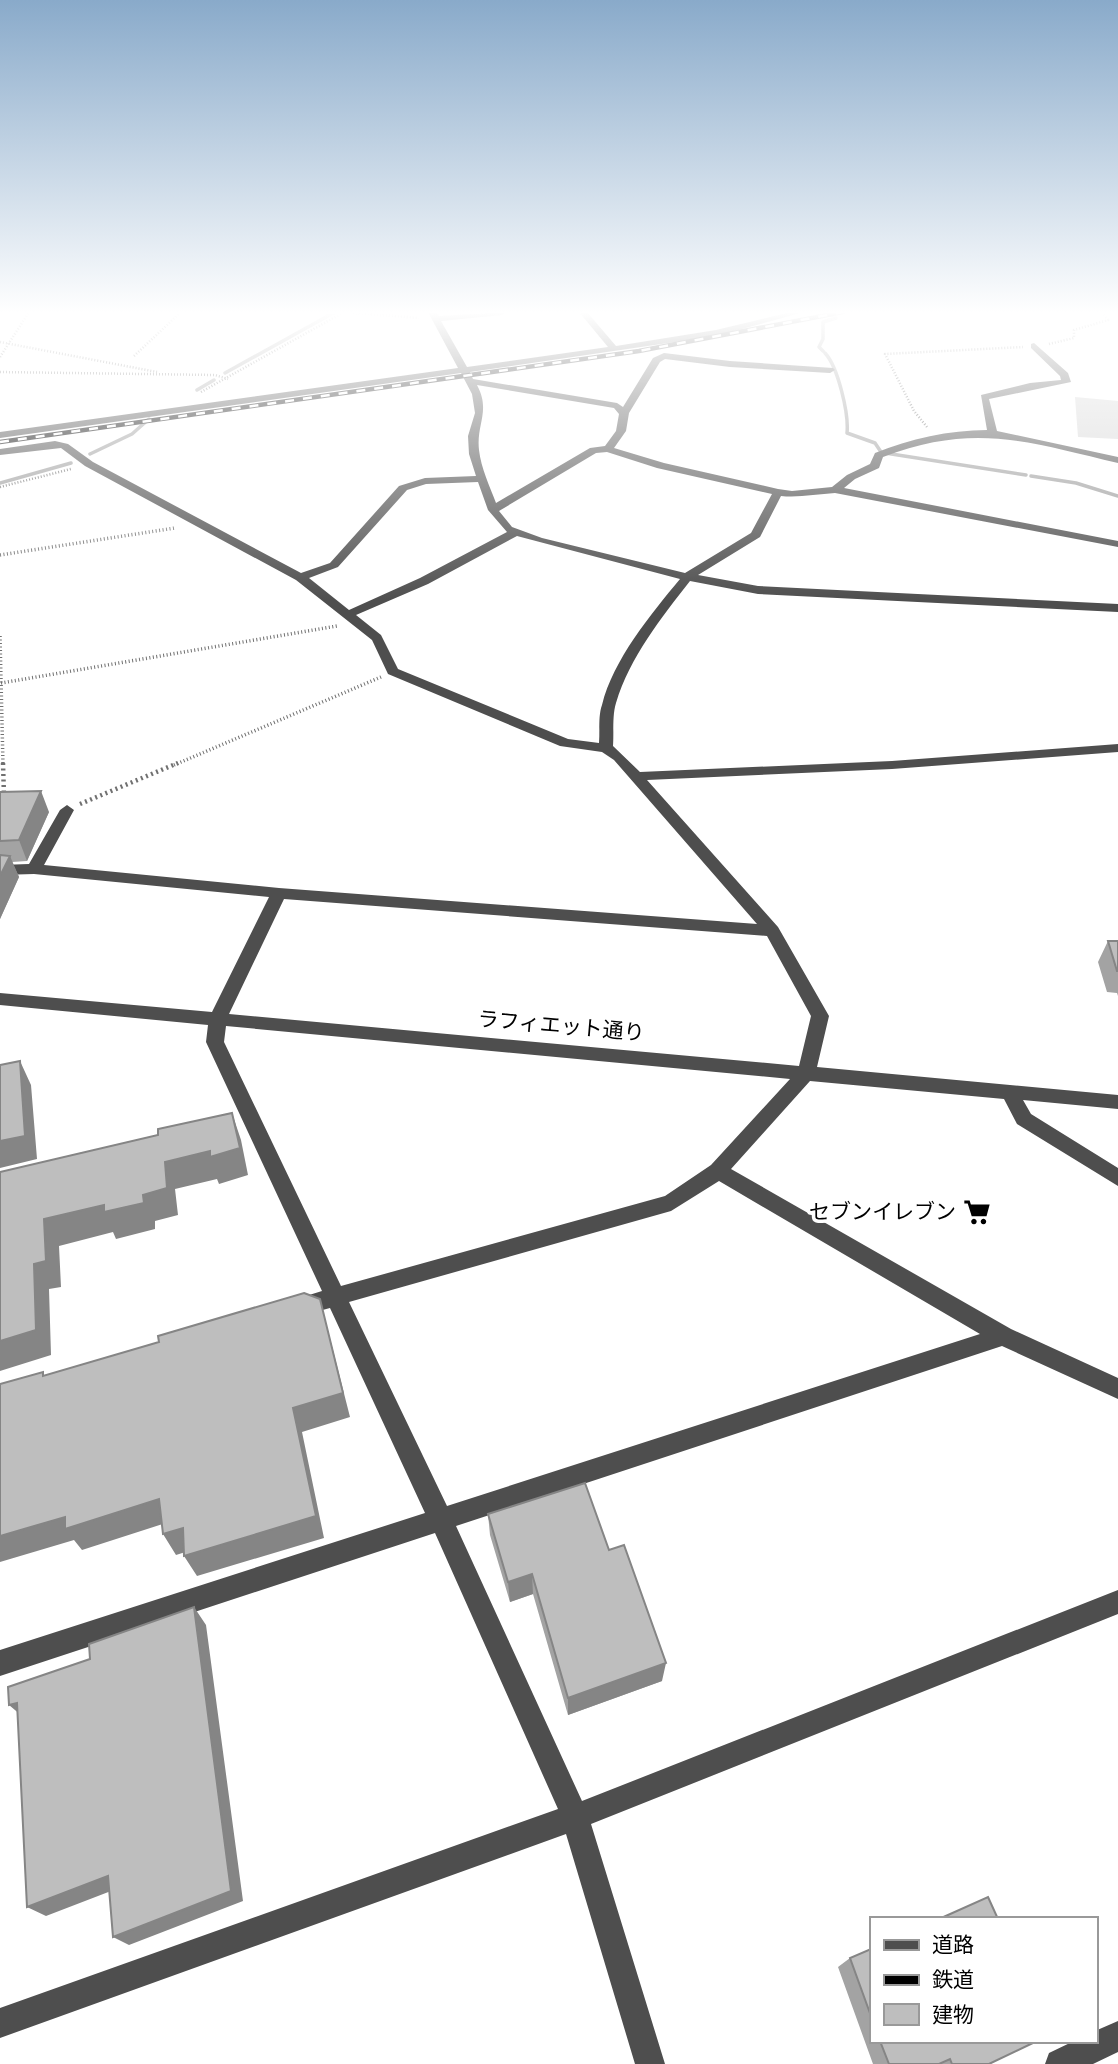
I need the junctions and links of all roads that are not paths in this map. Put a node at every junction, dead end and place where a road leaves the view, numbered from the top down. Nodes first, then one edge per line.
1 (212, 408) edge
2 (479, 408) edge
3 (619, 408) edge
4 (627, 408) edge
5 (987, 408) edge
6 (624, 413) junction
7 (993, 434) junction
8 (0, 435) edge
9 (608, 449) junction
10 (0, 452) edge
11 (1118, 460) edge
12 (482, 479) junction
13 (835, 490) junction
14 (778, 492) junction
15 (493, 510) junction
16 (516, 532) junction
17 (1118, 544) edge
18 (300, 576) junction
19 (687, 577) junction
20 (1118, 608) edge
21 (351, 619) junction
22 (606, 748) junction
23 (1118, 748) edge
24 (636, 776) junction
25 (67, 810) road end
26 (0, 870) edge
27 (34, 870) junction
28 (279, 893) junction
29 (772, 931) junction
30 (0, 999) edge
31 (218, 1018) junction
32 (807, 1072) junction
33 (1012, 1092) junction
34 (1118, 1102) edge
35 (718, 1171) junction
36 (1118, 1178) edge
37 (335, 1297) junction
38 (281, 1312) edge
39 (1003, 1336) junction
40 (1118, 1389) edge
41 (440, 1518) junction
42 (1118, 1602) edge
43 (0, 1663) edge
44 (575, 1817) junction
45 (0, 2023) edge
46 (1118, 2036) edge
47 (650, 2064) edge
48 (1060, 2064) edge

1 - 8 street
2 - 12 street
3 - 6 street
4 - 6 street
5 - 7 street
6 - 9 street
7 - 11 street
7 - 13 street
9 - 14 street
9 - 15 street
10 - 18 street
12 - 15 street
12 - 18 street
13 - 14 street
13 - 17 street
14 - 19 street
15 - 16 street
16 - 19 street
16 - 21 street
18 - 21 street
19 - 20 street
19 - 22 street
21 - 22 street
22 - 24 street
23 - 24 street
24 - 29 street
25 - 27 street
26 - 27 street
27 - 28 street
28 - 29 street
28 - 31 street
29 - 32 street
30 - 31 street, ラフィエット通り
31 - 32 street, ラフィエット通り
31 - 37 street
32 - 33 street, ラフィエット通り
32 - 35 street
33 - 34 street, ラフィエット通り
33 - 36 street
35 - 37 street
35 - 39 street
37 - 38 street
37 - 41 street
39 - 40 street
39 - 41 street
41 - 43 street
41 - 44 street
42 - 44 street
44 - 45 street
44 - 47 street
46 - 48 street

